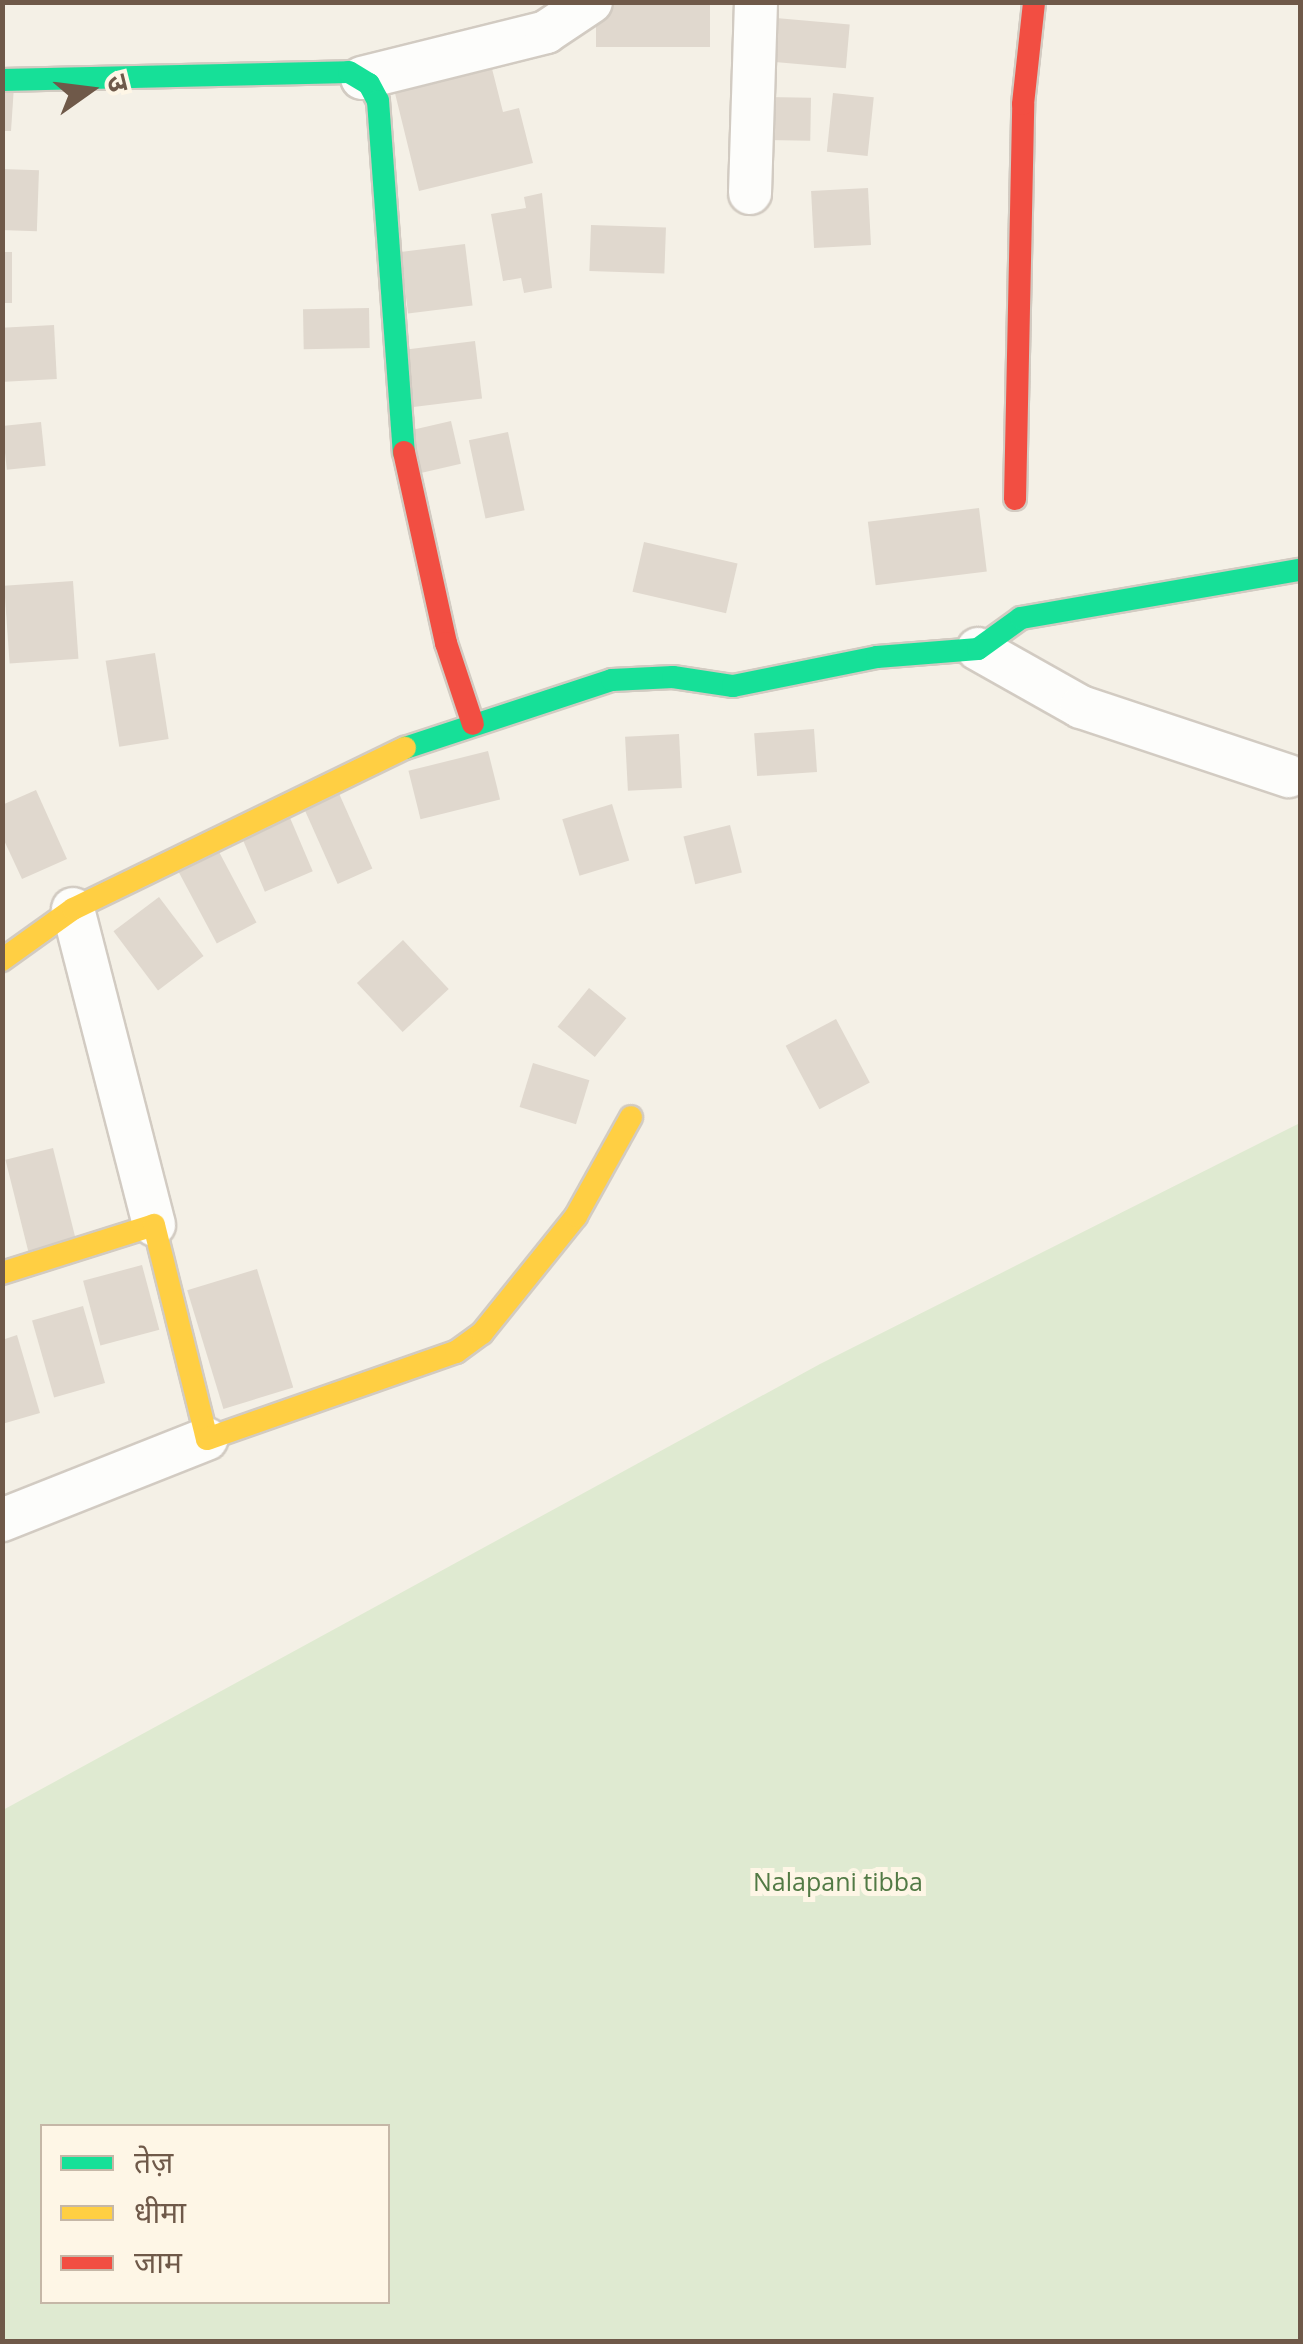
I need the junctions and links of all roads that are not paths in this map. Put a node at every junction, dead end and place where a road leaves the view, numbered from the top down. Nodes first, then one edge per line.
1 (591, 2) edge
2 (756, 2) edge
3 (1034, 2) edge
4 (362, 78) junction
5 (2, 80) edge
6 (750, 194) dead end
7 (1015, 499) dead end
8 (1300, 570) edge
9 (978, 649) junction
10 (473, 724) junction
11 (1289, 776) dead end
12 (73, 909) junction
13 (2, 960) edge
14 (632, 1117) dead end
15 (154, 1225) junction
16 (2, 1274) edge
17 (206, 1440) junction
18 (2, 1520) edge

1 - 4 street
2 - 6 street
3 - 7 street
4 - 5 street
4 - 10 street
8 - 9 street
9 - 10 street
9 - 11 street
10 - 12 street
12 - 13 street
12 - 15 street
14 - 17 street
15 - 16 street
15 - 17 street
17 - 18 street

